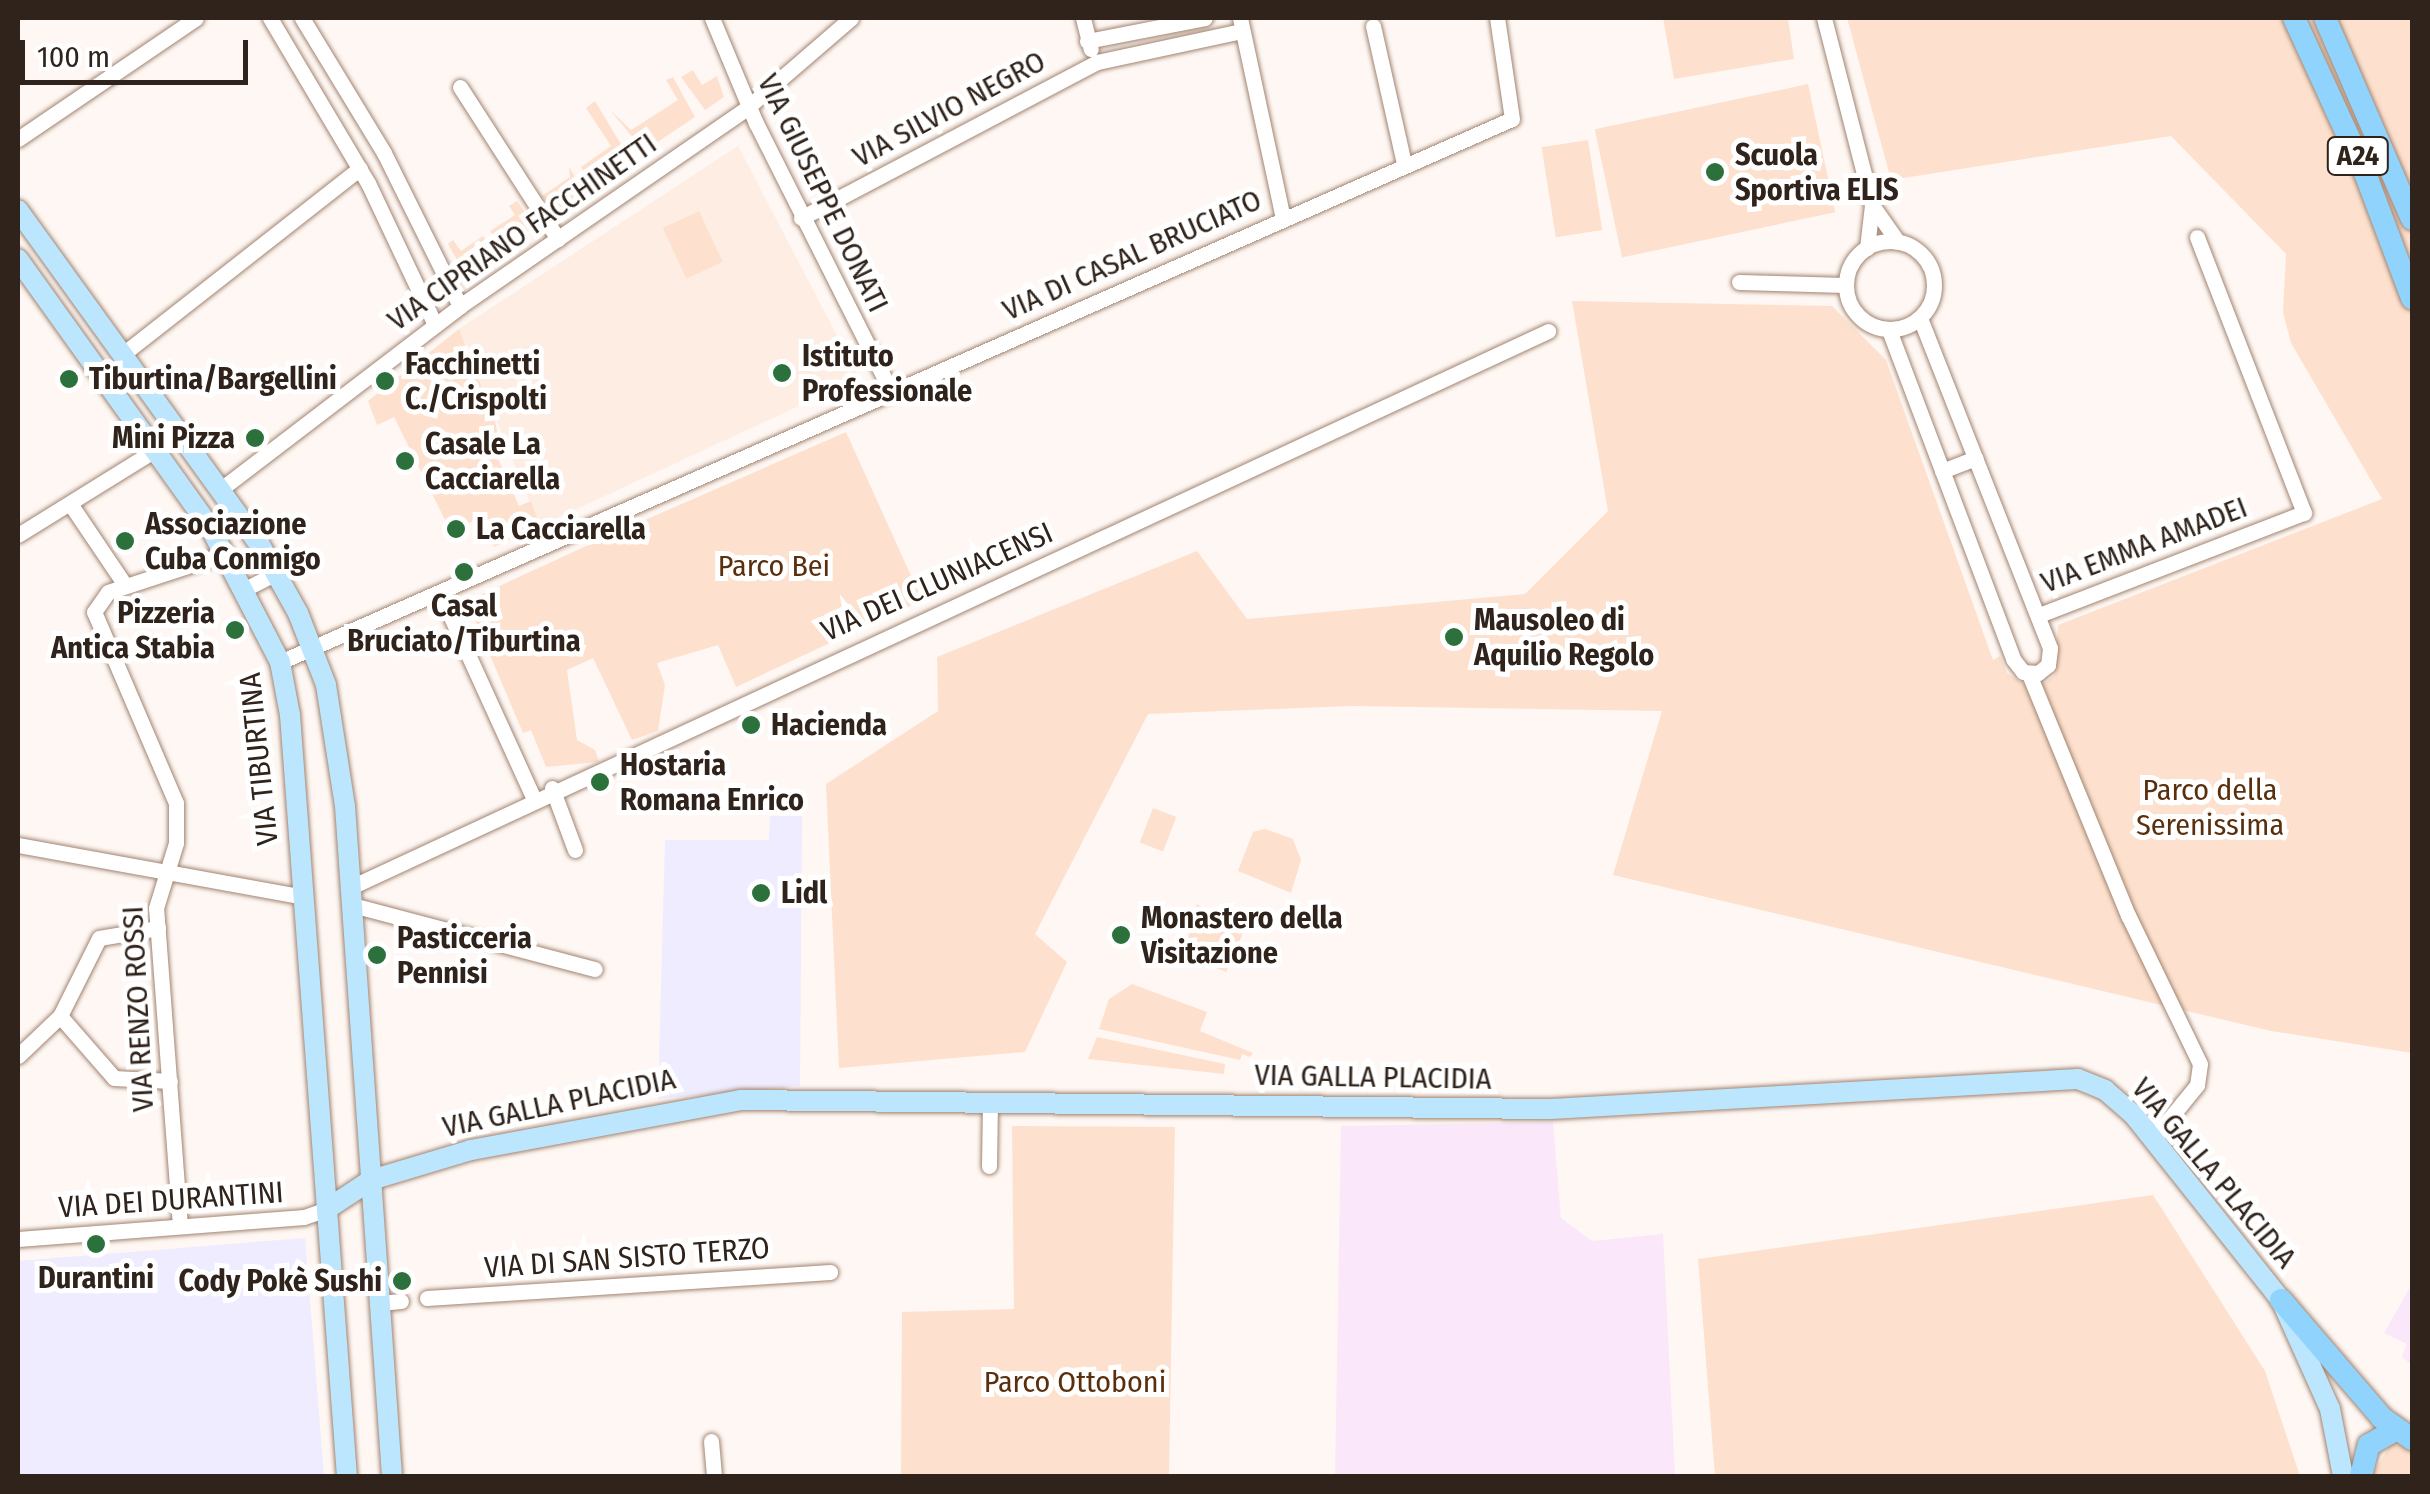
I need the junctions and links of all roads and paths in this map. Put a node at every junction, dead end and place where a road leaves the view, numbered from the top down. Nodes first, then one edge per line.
1 (196, 18) edge
2 (270, 18) edge
3 (302, 18) edge
4 (712, 18) edge
5 (851, 18) edge
6 (1083, 18) edge
7 (1205, 18) edge
8 (1497, 18) edge
9 (1824, 18) edge
10 (2294, 18) edge
11 (2324, 18) edge
12 (1241, 24) edge
13 (1373, 26) dead end
14 (1088, 41) junction
15 (1097, 62) junction
16 (460, 87) dead end
17 (748, 106) junction
18 (18, 139) edge
19 (1404, 164) junction
20 (360, 168) junction
21 (1872, 204) junction
22 (18, 210) edge
23 (801, 218) junction
24 (1283, 219) junction
25 (2412, 219) edge
26 (2197, 237) dead end
27 (558, 238) junction
28 (1898, 242) junction
29 (40, 244) junction
30 (1867, 248) junction
31 (18, 259) edge
32 (1738, 282) dead end
33 (1846, 285) junction
34 (2412, 298) edge
35 (460, 306) junction
36 (1920, 318) junction
37 (435, 325) junction
38 (1889, 330) junction
39 (1548, 331) dead end
40 (123, 354) junction
41 (892, 391) junction
42 (155, 450) junction
43 (1976, 458) junction
44 (1942, 471) junction
45 (222, 488) junction
46 (71, 505) junction
47 (18, 535) edge
48 (227, 554) junction
49 (277, 573) junction
50 (125, 586) junction
51 (247, 588) junction
52 (440, 592) junction
53 (2039, 615) junction
54 (313, 648) junction
55 (280, 662) junction
56 (2029, 674) junction
57 (552, 788) junction
58 (533, 797) junction
59 (18, 845) edge
60 (576, 850) dead end
61 (164, 873) junction
62 (351, 896) junction
63 (303, 897) junction
64 (158, 928) junction
65 (595, 970) dead end
66 (60, 1016) junction
67 (18, 1056) edge
68 (170, 1080) junction
69 (990, 1104) junction
70 (2153, 1139) junction
71 (989, 1166) dead end
72 (371, 1180) junction
73 (327, 1209) junction
74 (180, 1226) junction
75 (18, 1239) edge
76 (830, 1272) dead end
77 (427, 1298) dead end
78 (2281, 1300) junction
79 (2404, 1435) edge
80 (710, 1440) dead end
81 (348, 1476) edge
82 (392, 1476) edge
83 (714, 1476) edge
84 (2343, 1476) edge
85 (2361, 1476) edge

1 - 18 street
2 - 20 street
3 - 35 street
4 - 17 street, VIA GIUSEPPE DONATI
5 - 17 street, VIA CIPRIANO FACCHINETTI
6 - 14 street
7 - 14 street
8 - 19 street, VIA DI CASAL BRUCIATO
9 - 21 street
10 - 34 highway, A24
11 - 25 highway, A24
12 - 15 street, VIA SILVIO NEGRO
12 - 24 street
13 - 19 street
14 - 15 street
15 - 23 street, VIA SILVIO NEGRO
16 - 27 street
17 - 23 street, VIA GIUSEPPE DONATI
17 - 27 street, VIA CIPRIANO FACCHINETTI
19 - 24 street, VIA DI CASAL BRUCIATO
20 - 37 street
20 - 40 street
21 - 28 street
21 - 30 street
22 - 29 main road
23 - 41 street, VIA GIUSEPPE DONATI
24 - 41 street, VIA DI CASAL BRUCIATO
26 - 53 street, VIA EMMA AMADEI
27 - 35 street, VIA CIPRIANO FACCHINETTI
28 - 30 street
28 - 36 street
29 - 31 street, VIA TIBURTINA
29 - 40 main road
30 - 33 street
31 - 42 main road, VIA TIBURTINA
32 - 33 street
33 - 38 street
35 - 37 street, VIA CIPRIANO FACCHINETTI
36 - 38 street
36 - 43 street
37 - 45 street, VIA CIPRIANO FACCHINETTI
38 - 44 street
39 - 57 street, VIA DEI CLUNIACENSI
40 - 45 main road
41 - 52 street, VIA DI CASAL BRUCIATO
42 - 46 street
42 - 48 main road, VIA TIBURTINA
43 - 44 street
43 - 53 street
44 - 56 street
45 - 49 main road
46 - 47 street
46 - 50 street
48 - 50 street
48 - 51 main road, VIA TIBURTINA
49 - 51 street
49 - 54 main road
50 - 61 street, VIA RENZO ROSSI
51 - 55 main road, VIA TIBURTINA
52 - 54 street, VIA DI CASAL BRUCIATO
52 - 58 street
53 - 56 street, VIA EMMA AMADEI
54 - 55 street, VIA DI CASAL BRUCIATO
54 - 62 main road
55 - 63 main road, VIA TIBURTINA
56 - 70 street
57 - 58 street, VIA DEI CLUNIACENSI
57 - 60 street
58 - 62 street, VIA DEI CLUNIACENSI
59 - 61 street
61 - 63 street
61 - 64 street, VIA RENZO ROSSI
62 - 65 street
62 - 72 main road
63 - 73 main road, VIA TIBURTINA
64 - 66 street
64 - 68 street, VIA RENZO ROSSI
66 - 67 street
66 - 68 street
68 - 74 street, VIA RENZO ROSSI
69 - 70 main road, VIA GALLA PLACIDIA
69 - 71 street
69 - 72 main road, VIA GALLA PLACIDIA
70 - 78 main road, VIA GALLA PLACIDIA
72 - 73 main road
72 - 82 main road
73 - 74 street, VIA DEI DURANTINI
73 - 81 main road, VIA TIBURTINA
74 - 75 street, VIA DEI DURANTINI
76 - 77 street, VIA DI SAN SISTO TERZO
78 - 79 highway
78 - 84 main road, VIA GALLA PLACIDIA
79 - 85 highway
80 - 83 street

